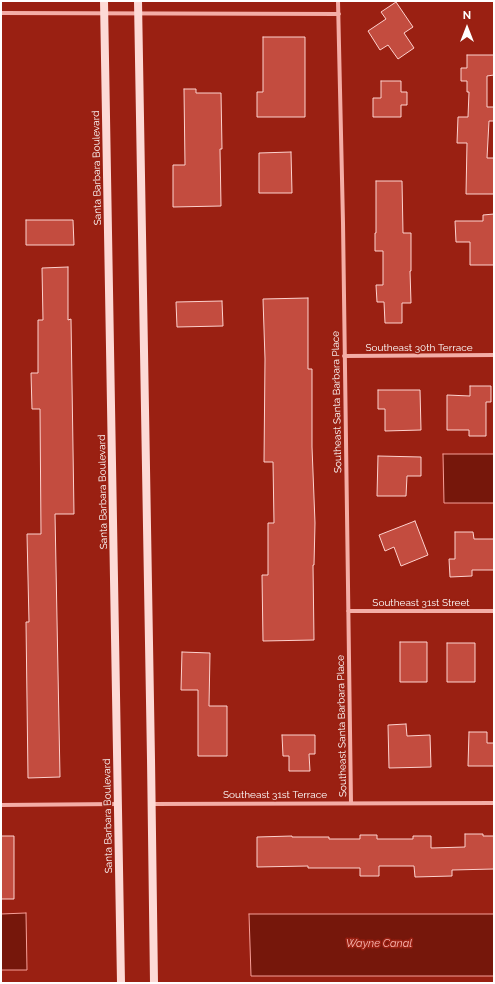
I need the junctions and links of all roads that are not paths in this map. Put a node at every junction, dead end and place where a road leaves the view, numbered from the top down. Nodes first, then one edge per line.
1 (104, 1) edge
2 (138, 1) edge
3 (338, 1) edge
4 (1, 13) edge
5 (105, 13) junction
6 (139, 13) junction
7 (339, 14) junction
8 (494, 355) edge
9 (344, 356) junction
10 (348, 611) junction
11 (494, 611) edge
12 (350, 803) junction
13 (494, 803) edge
14 (118, 804) junction
15 (152, 804) junction
16 (1, 805) edge
17 (121, 983) edge
18 (154, 983) edge

1 - 5 main road, Santa Barbara Boulevard
2 - 6 main road
3 - 7 street, Southeast Santa Barbara Place
4 - 5 street
5 - 6 street
5 - 14 main road, Santa Barbara Boulevard
6 - 7 street
6 - 15 main road
7 - 9 street, Southeast Santa Barbara Place
8 - 9 street, Southeast 30th Terrace
9 - 10 street, Southeast Santa Barbara Place
10 - 11 street, Southeast 31st Street
10 - 12 street, Southeast Santa Barbara Place
12 - 13 street, Southeast 31st Terrace
12 - 15 street, Southeast 31st Terrace
14 - 16 street
14 - 17 main road, Santa Barbara Boulevard
15 - 18 main road

